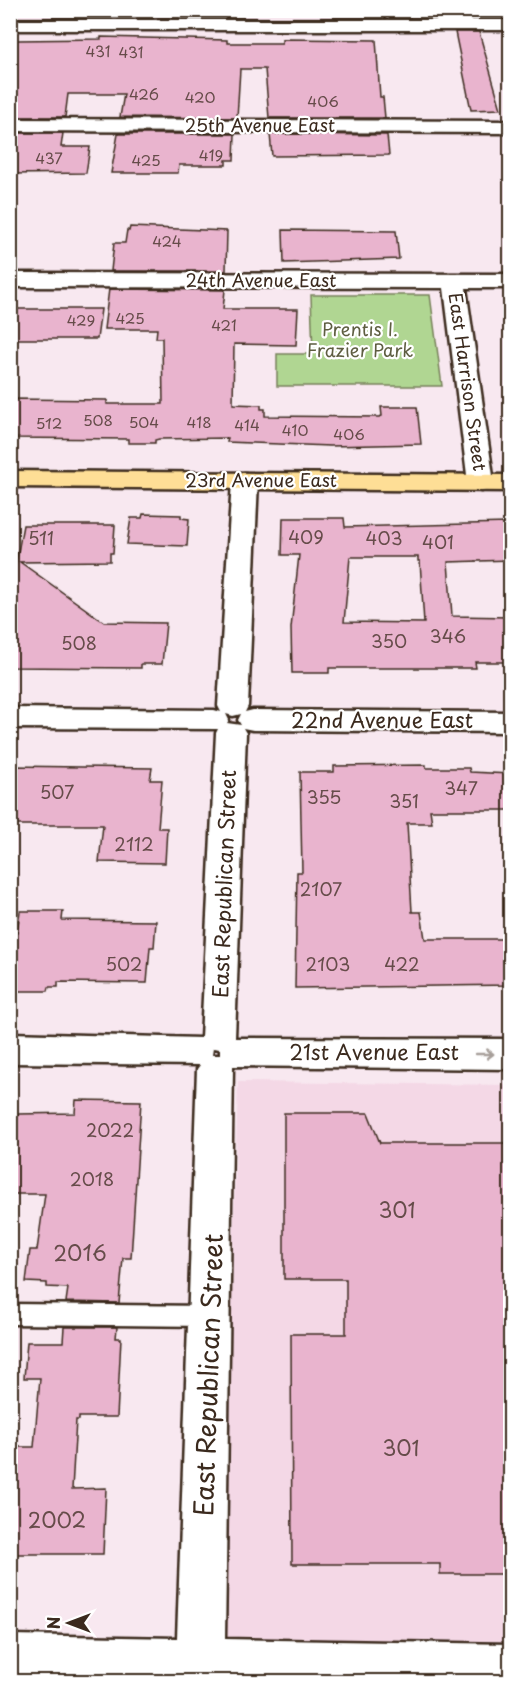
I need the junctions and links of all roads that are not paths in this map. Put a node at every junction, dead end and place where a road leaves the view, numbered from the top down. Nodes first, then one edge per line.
1 (10, 25) edge
2 (510, 25) edge
3 (10, 125) edge
4 (510, 127) edge
5 (10, 280) edge
6 (454, 281) junction
7 (510, 281) edge
8 (10, 479) edge
9 (245, 481) junction
10 (481, 483) junction
11 (510, 483) edge
12 (10, 718) edge
13 (233, 720) junction
14 (510, 722) edge
15 (10, 1048) edge
16 (217, 1052) junction
17 (510, 1054) edge
18 (10, 1314) edge
19 (211, 1316) junction
20 (10, 1659) edge
21 (510, 1668) edge
22 (201, 1671) edge

1 - 2 street
3 - 4 street, 25th Avenue East
5 - 6 street, 24th Avenue East
6 - 7 street, 24th Avenue East
6 - 10 street, East Harrison Street
8 - 9 main road, 23rd Avenue East
9 - 10 main road, 23rd Avenue East
9 - 13 street, East Republican Street
10 - 11 main road, 23rd Avenue East
12 - 13 street, 22nd Avenue East
13 - 14 street, 22nd Avenue East
13 - 16 street, East Republican Street
15 - 16 street, 21st Avenue East
16 -> 17 street, 21st Avenue East
16 - 19 street, East Republican Street
18 - 19 lane
19 - 22 street, East Republican Street
20 - 22 street
21 - 22 street

